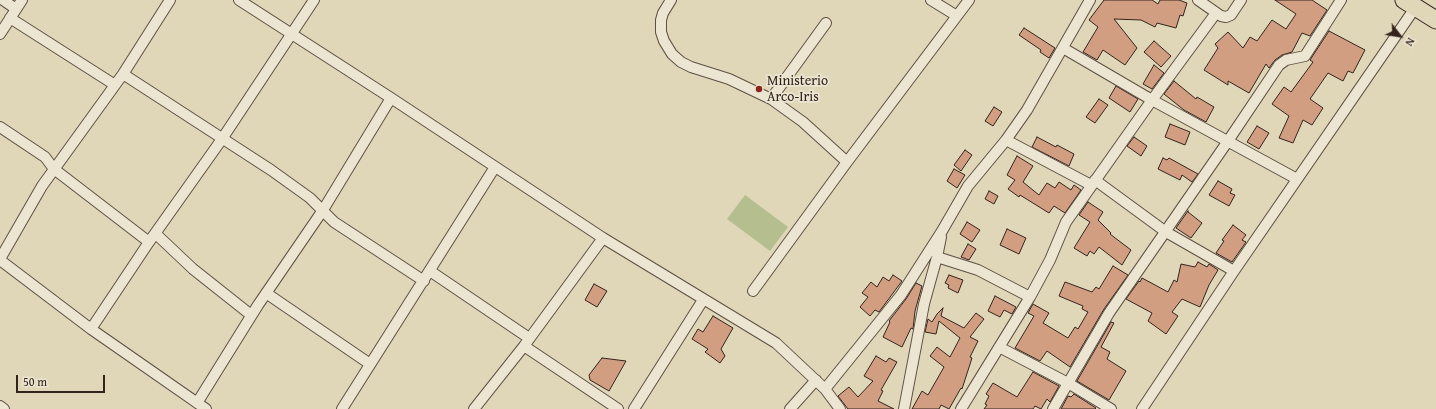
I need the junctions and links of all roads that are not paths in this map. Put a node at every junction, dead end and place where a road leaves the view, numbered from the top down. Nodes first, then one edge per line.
1 (3, 0) edge
2 (170, 0) edge
3 (239, 0) edge
4 (314, 0) edge
5 (671, 0) edge
6 (932, 0) edge
7 (969, 0) edge
8 (1090, 0) edge
9 (1198, 0) edge
10 (1241, 0) edge
11 (1341, 0) edge
12 (19, 4) edge
13 (1410, 4) edge
14 (1216, 13) junction
15 (957, 16) junction
16 (10, 18) junction
17 (1436, 20) edge
18 (826, 23) dead end
19 (0, 34) edge
20 (292, 34) junction
21 (1063, 48) junction
22 (123, 74) junction
23 (115, 85) junction
24 (391, 98) junction
25 (771, 99) junction
26 (1152, 100) junction
27 (0, 127) edge
28 (222, 139) junction
29 (1006, 140) junction
30 (1228, 141) junction
31 (847, 162) junction
32 (495, 167) junction
33 (54, 169) junction
34 (1297, 179) junction
35 (1093, 183) junction
36 (323, 210) junction
37 (942, 231) junction
38 (1166, 232) junction
39 (152, 238) junction
40 (603, 238) junction
41 (937, 258) junction
42 (0, 259) edge
43 (430, 271) junction
44 (1234, 271) junction
45 (424, 280) junction
46 (753, 291) dead end
47 (266, 293) junction
48 (1030, 297) junction
49 (703, 300) junction
50 (251, 315) junction
51 (90, 329) junction
52 (527, 342) junction
53 (999, 347) junction
54 (370, 364) junction
55 (816, 380) junction
56 (1068, 383) junction
57 (825, 389) junction
58 (0, 406) edge
59 (202, 407) edge
60 (637, 408) edge
61 (4, 409) edge
62 (342, 409) edge
63 (474, 409) edge
64 (618, 409) edge
65 (790, 409) edge
66 (840, 409) edge
67 (904, 409) edge
68 (961, 409) edge
69 (1053, 409) edge
70 (1111, 409) edge
71 (1142, 409) edge

1 - 12 street
2 - 22 street
3 - 20 street
4 - 20 street
5 - 25 street
6 - 15 street
7 - 15 street
8 - 21 street
9 - 14 street
10 - 14 street
11 - 30 street
12 - 16 street
13 - 17 highway
13 - 34 street
14 - 26 street
15 - 31 street
16 - 19 street
16 - 23 street
18 - 25 street
20 - 24 street
20 - 28 street
21 - 26 street
21 - 29 street
22 - 23 street
22 - 28 street
23 - 33 street
24 - 32 street
24 - 36 street
25 - 31 street
26 - 30 street
26 - 35 street
27 - 33 street
28 - 36 street
28 - 39 street
29 - 35 street
29 - 37 street
30 - 34 street
30 - 38 street
31 - 46 street
32 - 40 street
32 - 43 street
33 - 39 street
33 - 42 street
34 - 44 street
35 - 38 street
35 - 48 street
36 - 45 street
36 - 47 street
37 - 41 street
37 - 57 street
38 - 44 street
38 - 56 street
39 - 50 street
39 - 51 street
40 - 49 street
40 - 52 street
41 - 48 street
41 - 67 street
42 - 51 street
43 - 45 street
43 - 52 street
44 - 71 street
45 - 54 street
47 - 50 street
47 - 54 street
48 - 53 street
49 - 55 street
49 - 60 street
50 - 59 street
51 - 59 street
52 - 63 street
52 - 64 street
53 - 56 street
53 - 68 street
54 - 62 street
55 - 57 street
55 - 65 street
56 - 69 street
56 - 70 street
57 - 66 street
58 - 61 street

